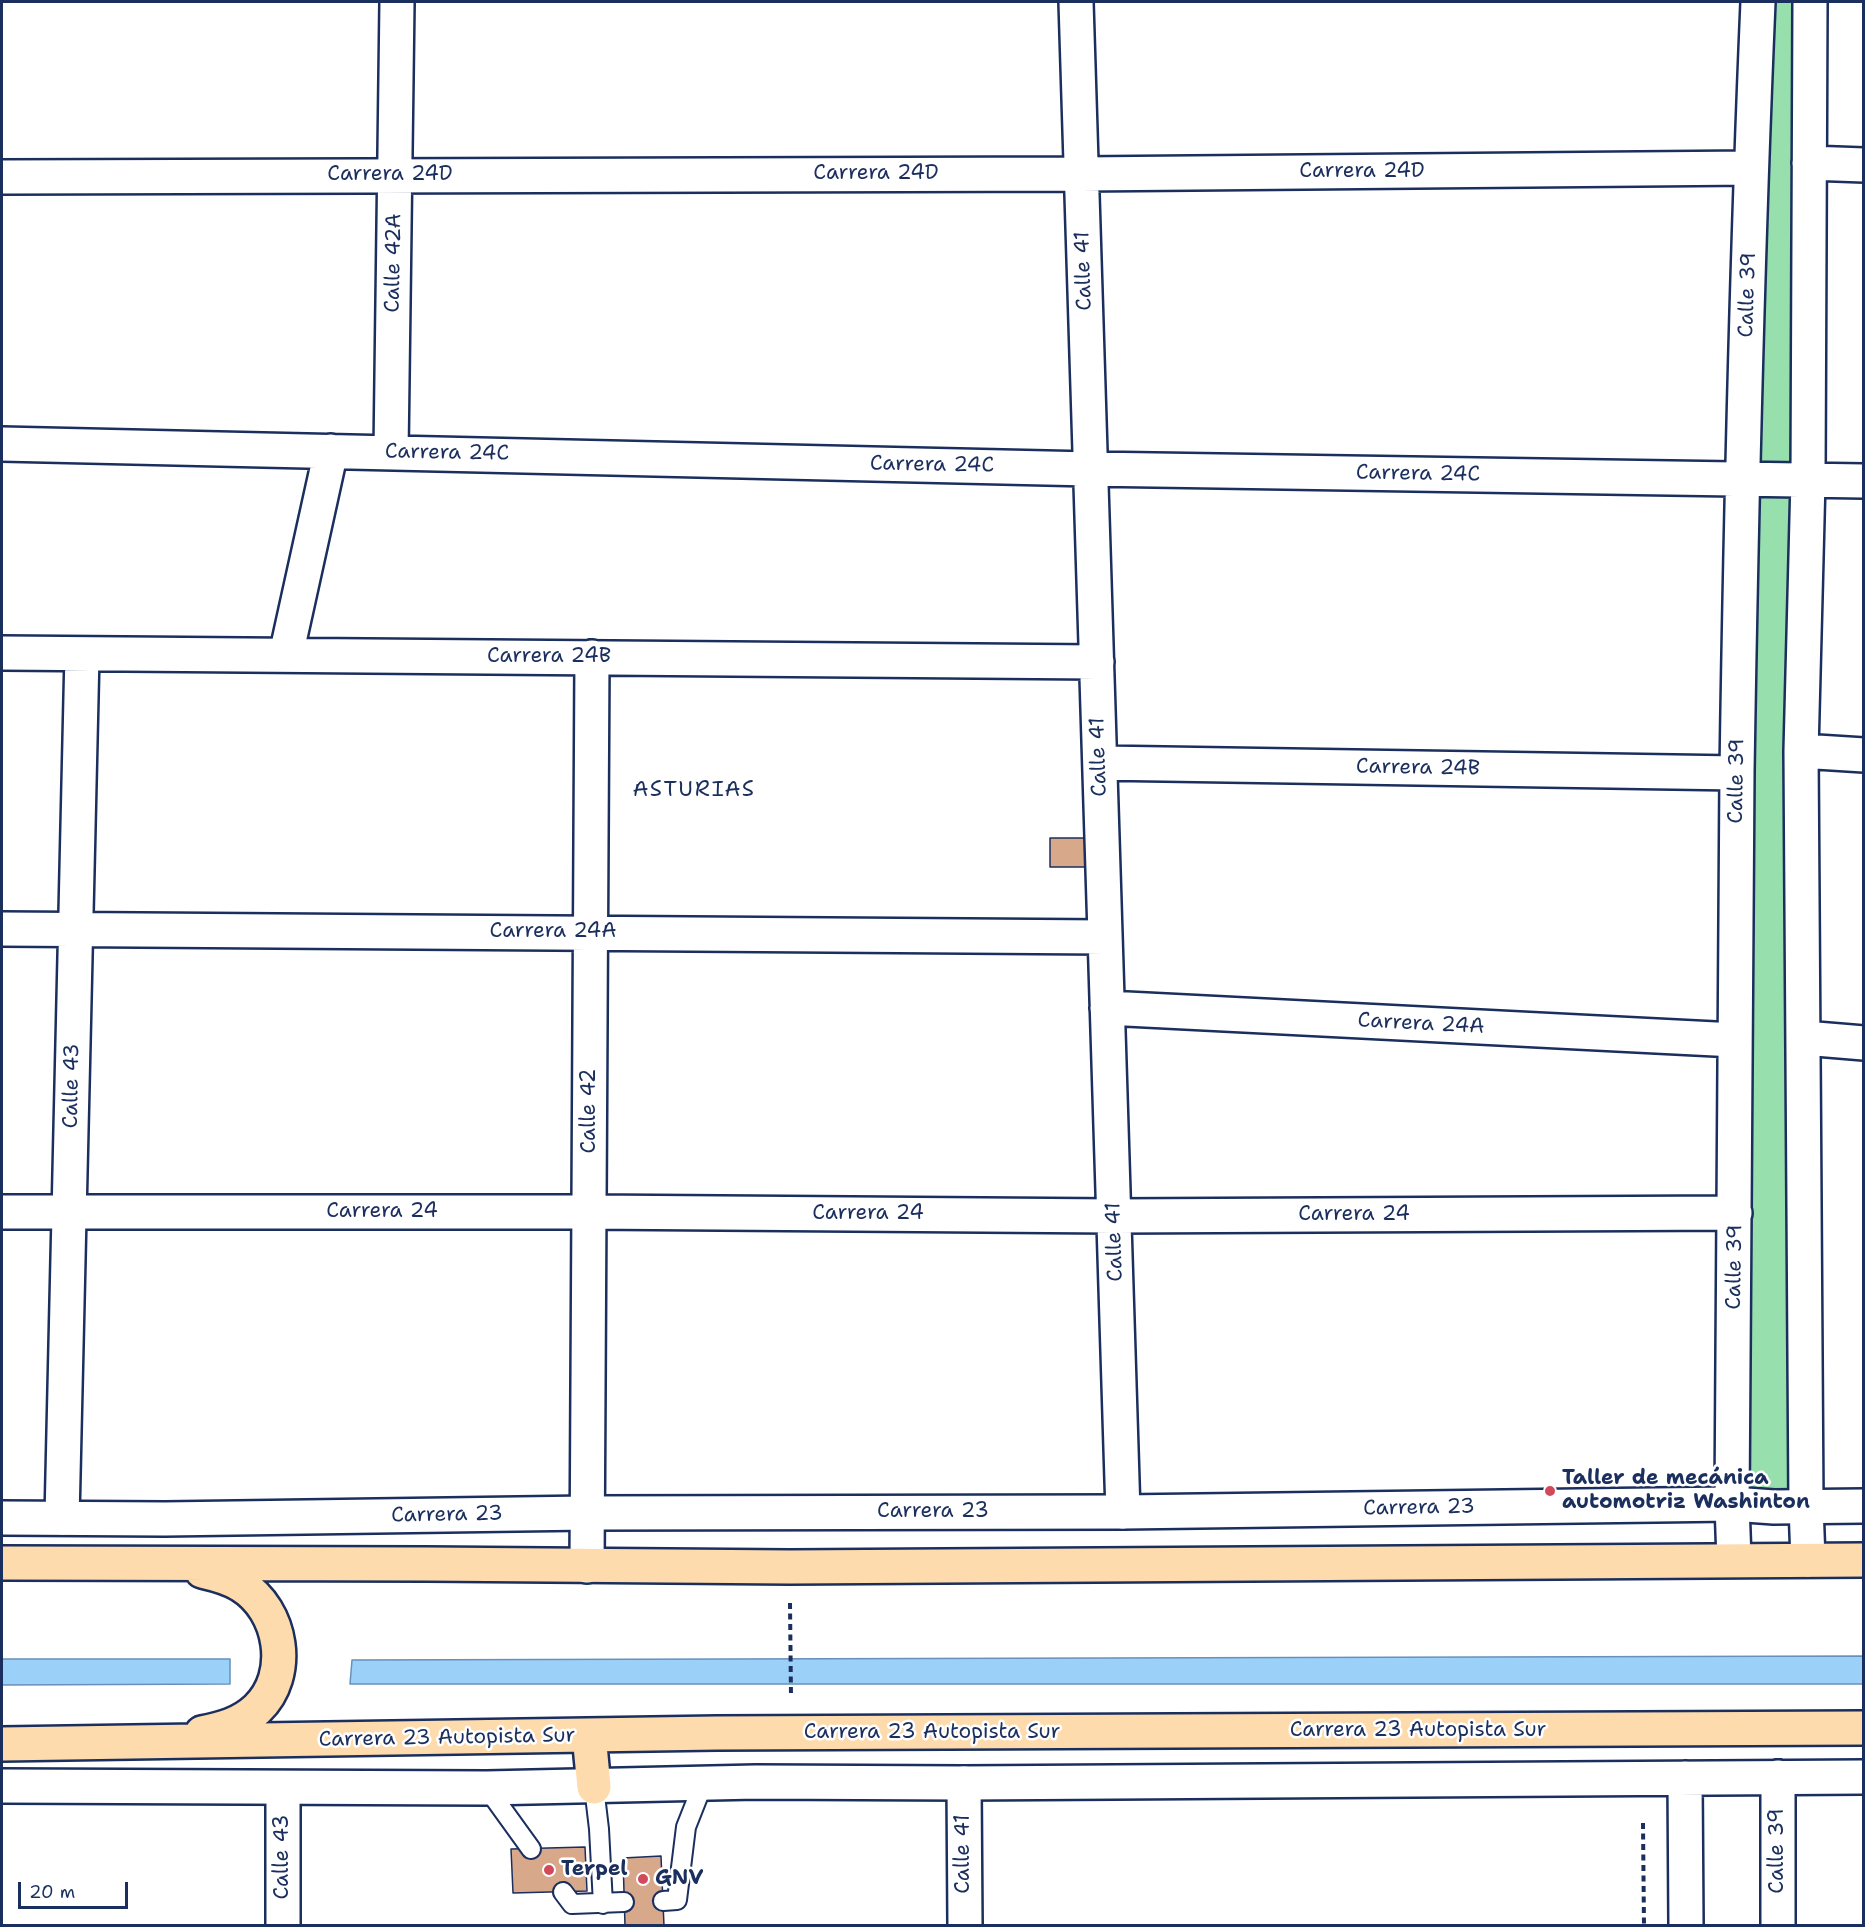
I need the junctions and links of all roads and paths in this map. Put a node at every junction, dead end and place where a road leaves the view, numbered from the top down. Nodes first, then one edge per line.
1 (397, 2) edge
2 (1076, 2) edge
3 (1758, 2) edge
4 (1810, 2) edge
5 (1809, 163) junction
6 (1863, 165) edge
7 (1751, 168) junction
8 (1081, 174) junction
9 (396, 175) junction
10 (2, 177) edge
11 (2, 444) edge
12 (331, 451) junction
13 (392, 452) junction
14 (1090, 468) junction
15 (1743, 479) junction
16 (1808, 480) junction
17 (1863, 481) edge
18 (2, 653) edge
19 (82, 654) junction
20 (286, 655) junction
21 (592, 657) junction
22 (1096, 662) junction
23 (1801, 750) junction
24 (1863, 755) edge
25 (1100, 764) junction
26 (1737, 773) junction
27 (2, 929) edge
28 (76, 930) junction
29 (591, 932) junction
30 (1105, 937) junction
31 (1107, 1008) junction
32 (1804, 1038) junction
33 (1735, 1040) junction
34 (1863, 1043) edge
35 (2, 1212) edge
36 (69, 1212) junction
37 (589, 1212) junction
38 (1735, 1213) junction
39 (1114, 1216) junction
40 (1732, 1504) junction
41 (1806, 1506) junction
42 (1863, 1506) edge
43 (1123, 1512) junction
44 (588, 1513) junction
45 (2, 1518) edge
46 (62, 1518) junction
47 (1734, 1560) junction
48 (1808, 1560) junction
49 (1863, 1560) edge
50 (4, 1562) edge
51 (167, 1564) junction
52 (587, 1566) junction
53 (790, 1622) dead end
54 (791, 1690) dead end
55 (1863, 1728) edge
56 (589, 1736) junction
57 (166, 1742) junction
58 (2, 1744) edge
59 (1778, 1777) junction
60 (1863, 1777) edge
61 (1685, 1778) junction
62 (964, 1783) junction
63 (703, 1784) junction
64 (2, 1786) edge
65 (594, 1787) junction
66 (283, 1788) junction
67 (487, 1788) junction
68 (1643, 1823) dead end
69 (531, 1849) dead end
70 (563, 1892) dead end
71 (663, 1901) dead end
72 (624, 1902) dead end
73 (603, 1904) junction
74 (283, 1926) edge
75 (964, 1926) edge
76 (1644, 1926) edge
77 (1686, 1926) edge
78 (1778, 1926) edge

1 - 9 street, Calle 42A
2 - 8 street, Calle 41
3 - 7 street, Calle 39
4 - 5 street
5 - 6 street
5 - 16 street
7 - 8 street, Carrera 24D
7 - 15 street, Calle 39
8 - 9 street, Carrera 24D
8 - 14 street, Calle 41
9 - 10 street, Carrera 24D
9 - 13 street, Calle 42A
11 - 12 street, Carrera 24C
12 - 13 street, Carrera 24C
12 - 20 street
13 - 14 street, Carrera 24C
14 - 15 street, Carrera 24C
14 - 22 street, Calle 41
15 - 16 street, Carrera 24C
15 - 26 street, Calle 39
16 - 17 street, Carrera 24C
16 - 23 street
18 - 19 street, Carrera 24B
19 - 20 street, Carrera 24B
19 - 28 street, Calle 43
20 - 21 street, Carrera 24B
21 - 22 street, Carrera 24B
21 - 29 street, Calle 42
22 - 25 street, Calle 41
23 - 24 street
23 - 32 street
25 - 26 street, Carrera 24B
25 - 30 street, Calle 41
26 - 33 street, Calle 39
27 - 28 street, Carrera 24A
28 - 29 street, Carrera 24A
28 - 36 street, Calle 43
29 - 30 street, Carrera 24A
29 - 37 street, Calle 42
30 - 31 street, Calle 41
31 - 33 street, Carrera 24A
31 - 39 street, Calle 41
32 - 34 street
32 - 41 street
33 - 38 street, Calle 39
35 - 36 street, Carrera 24
36 - 37 street, Carrera 24
36 - 46 street, Calle 43
37 - 39 street, Carrera 24
37 - 44 street, Calle 42
38 - 39 street, Carrera 24
38 - 40 street, Calle 39
39 - 43 street, Calle 41
40 - 41 street, Carrera 23
40 - 43 street, Carrera 23
40 - 47 street, Calle 39
41 - 42 street, Carrera 23
41 - 48 street
43 - 44 street, Carrera 23
44 - 46 street, Carrera 23
44 - 52 street, Calle 42
45 - 46 street, Carrera 23
47 - 48 main road
47 - 52 main road
48 - 49 main road
50 - 51 main road
51 - 52 main road
51 - 57 main road
53 - 54 path
55 - 56 main road, Carrera 23 Autopista Sur
56 - 57 main road, Carrera 23 Autopista Sur
56 - 65 main road
57 - 58 main road, Carrera 23 Autopista Sur
59 - 60 street
59 - 61 street
59 - 78 street, Calle 39
61 - 62 street
61 - 77 street
62 - 63 street
62 - 75 street, Calle 41
63 - 65 street
63 - 71 lane
64 - 66 street
65 - 67 street
65 - 73 lane
66 - 67 street
66 - 74 street, Calle 43
67 - 69 lane
68 - 76 path
70 - 73 lane
72 - 73 lane

